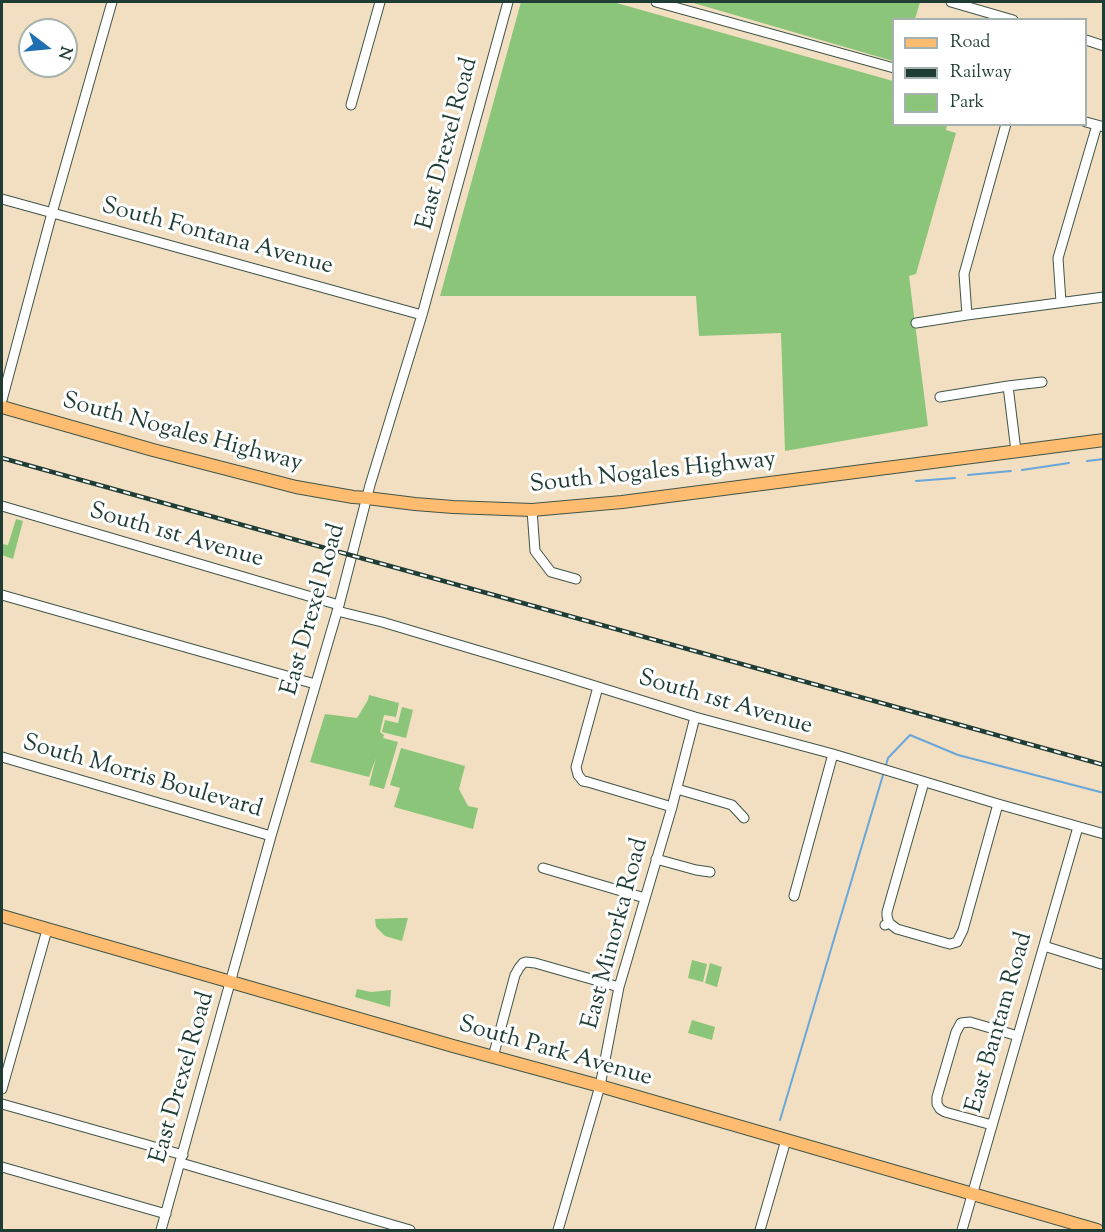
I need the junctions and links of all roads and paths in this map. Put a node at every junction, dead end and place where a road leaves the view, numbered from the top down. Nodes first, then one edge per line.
1 (112, 2) edge
2 (380, 2) edge
3 (508, 2) edge
4 (656, 2) edge
5 (951, 2) edge
6 (1000, 18) edge
7 (1087, 40) edge
8 (1104, 46) edge
9 (892, 67) edge
10 (351, 105) dead end
11 (1005, 126) edge
12 (1100, 126) edge
13 (2, 199) edge
14 (51, 213) junction
15 (1104, 297) edge
16 (1061, 302) junction
17 (422, 315) junction
18 (967, 315) junction
19 (916, 323) dead end
20 (1042, 382) dead end
21 (1008, 386) junction
22 (940, 397) dead end
23 (2, 400) edge
24 (2, 407) edge
25 (1104, 440) edge
26 (1016, 451) junction
27 (367, 498) junction
28 (2, 506) edge
29 (532, 510) junction
30 (576, 579) dead end
31 (2, 595) edge
32 (338, 608) junction
33 (315, 684) junction
34 (598, 687) junction
35 (695, 717) junction
36 (833, 754) junction
37 (2, 757) edge
38 (924, 782) junction
39 (677, 789) junction
40 (998, 804) junction
41 (672, 807) junction
42 (744, 818) dead end
43 (1078, 827) junction
44 (1104, 834) edge
45 (271, 836) junction
46 (656, 860) junction
47 (543, 868) dead end
48 (710, 873) dead end
49 (794, 896) dead end
50 (645, 898) junction
51 (2, 916) edge
52 (47, 930) junction
53 (1044, 946) junction
54 (1104, 963) edge
55 (231, 983) junction
56 (619, 987) junction
57 (1018, 1036) junction
58 (493, 1057) junction
59 (600, 1086) junction
60 (2, 1089) edge
61 (2, 1104) edge
62 (992, 1125) junction
63 (786, 1140) junction
64 (182, 1159) junction
65 (2, 1167) edge
66 (972, 1194) junction
67 (166, 1214) junction
68 (161, 1230) edge
69 (410, 1230) edge
70 (558, 1230) edge
71 (760, 1230) edge
72 (962, 1230) edge
73 (1097, 1230) edge

1 - 14 street
2 - 10 street
3 - 17 street, East Drexel Road
4 - 9 street
5 - 6 street
7 - 8 street
11 - 18 street
12 - 16 street
13 - 14 street, South Fontana Avenue
14 - 17 street, South Fontana Avenue
14 - 23 street
15 - 16 street
16 - 18 street
17 - 27 street, East Drexel Road
18 - 19 street
20 - 21 street
21 - 22 street
21 - 26 street
24 - 27 main road, South Nogales Highway
25 - 26 main road, South Nogales Highway
26 - 29 main road, South Nogales Highway
27 - 29 main road, South Nogales Highway
27 - 32 street, East Drexel Road
28 - 32 street, South 1st Avenue
29 - 30 street
31 - 33 street
32 - 33 street, East Drexel Road
32 - 34 street, South 1st Avenue
33 - 45 street, East Drexel Road
34 - 35 street, South 1st Avenue
34 - 41 street
35 - 36 street, South 1st Avenue
35 - 39 street, East Minorka Road
36 - 38 street, South 1st Avenue
36 - 49 street
37 - 45 street, South Morris Boulevard
38 - 40 street, South 1st Avenue
38 - 40 street
39 - 41 street, East Minorka Road
39 - 42 street
40 - 43 street, South 1st Avenue
41 - 46 street, East Minorka Road
43 - 44 street, South 1st Avenue
43 - 53 street, East Bantam Road
45 - 55 street, East Drexel Road
46 - 48 street
46 - 50 street, East Minorka Road
47 - 50 street
50 - 56 street, East Minorka Road
51 - 52 main road, South Park Avenue
52 - 55 main road, South Park Avenue
52 - 60 street
53 - 54 street
53 - 57 street, East Bantam Road
55 - 58 main road, South Park Avenue
55 - 64 street, East Drexel Road
56 - 58 street
56 - 59 street, East Minorka Road
57 - 62 street, East Bantam Road
57 - 62 street
58 - 59 main road, South Park Avenue
59 - 63 main road, South Park Avenue
59 - 70 street, East Minorka Road
61 - 64 street
62 - 66 street, East Bantam Road
63 - 66 main road, South Park Avenue
63 - 71 street
64 - 67 street, East Drexel Road
64 - 69 street
65 - 67 street
66 - 72 street, East Bantam Road
66 - 73 main road, South Park Avenue
67 - 68 street, East Drexel Road

